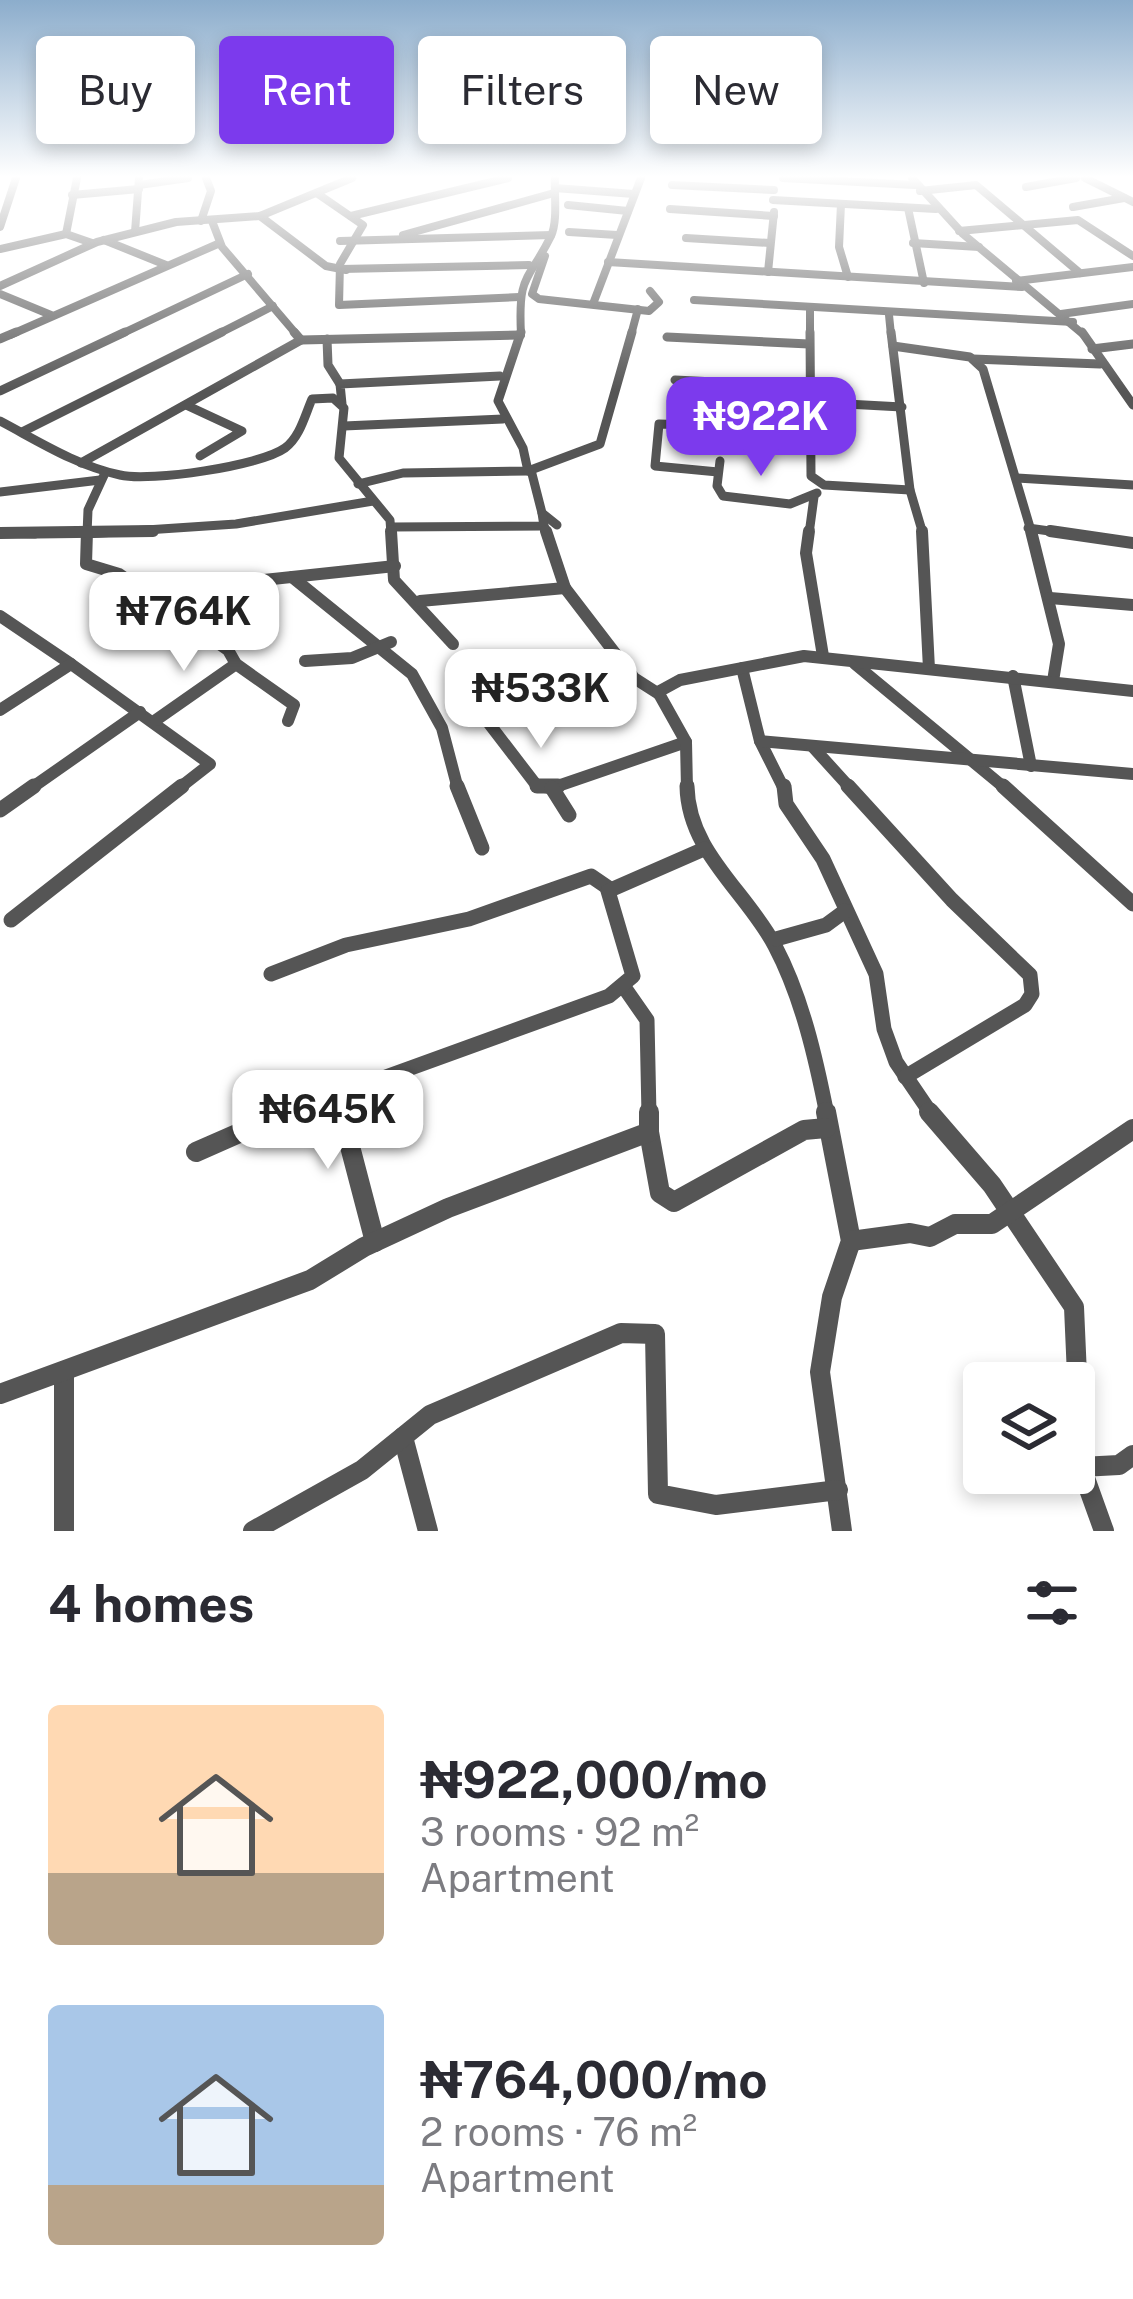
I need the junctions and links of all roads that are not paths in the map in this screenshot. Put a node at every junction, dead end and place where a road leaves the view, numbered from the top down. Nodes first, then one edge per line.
1 (79, 249) edge
2 (127, 249) edge
3 (204, 249) edge
4 (226, 249) edge
5 (310, 249) edge
6 (351, 249) edge
7 (540, 249) edge
8 (612, 249) edge
9 (770, 249) edge
10 (840, 249) edge
11 (915, 249) edge
12 (982, 249) edge
13 (1052, 249) edge
14 (545, 256) dead end
15 (608, 262) junction
16 (166, 265) junction
17 (529, 265) junction
18 (1133, 267) edge
19 (342, 271) junction
20 (768, 272) junction
21 (1080, 273) junction
22 (248, 274) junction
23 (852, 277) junction
24 (924, 283) junction
25 (1019, 284) junction
26 (0, 290) edge
27 (650, 291) dead end
28 (519, 297) junction
29 (694, 300) dead end
30 (593, 304) junction
31 (1133, 304) edge
32 (273, 306) junction
33 (638, 309) junction
34 (810, 309) junction
35 (858, 310) junction
36 (1061, 314) junction
37 (51, 315) junction
38 (889, 315) junction
39 (1073, 322) junction
40 (520, 335) junction
41 (667, 337) dead end
42 (0, 339) edge
43 (328, 339) junction
44 (301, 340) junction
45 (809, 344) junction
46 (1133, 344) edge
47 (893, 346) junction
48 (1093, 349) junction
49 (973, 358) junction
50 (1100, 364) junction
51 (500, 376) junction
52 (675, 380) dead end
53 (340, 384) junction
54 (812, 387) junction
55 (0, 391) edge
56 (809, 402) junction
57 (342, 404) junction
58 (186, 405) junction
59 (1133, 405) edge
60 (902, 407) junction
61 (499, 418) junction
62 (0, 422) edge
63 (344, 426) junction
64 (808, 429) junction
65 (22, 432) junction
66 (200, 456) dead end
67 (81, 463) junction
68 (530, 470) junction
69 (102, 477) junction
70 (1017, 478) junction
71 (815, 482) junction
72 (358, 484) junction
73 (1133, 484) edge
74 (910, 490) junction
75 (0, 492) edge
76 (814, 497) junction
77 (373, 501) junction
78 (548, 522) junction
79 (392, 527) junction
80 (1028, 528) junction
81 (0, 533) edge
82 (87, 534) junction
83 (1133, 543) edge
84 (395, 566) junction
85 (292, 577) junction
86 (565, 588) junction
87 (141, 593) junction
88 (1050, 598) junction
89 (419, 601) junction
90 (1133, 605) edge
91 (0, 617) edge
92 (386, 644) junction
93 (454, 644) dead end
94 (823, 656) junction
95 (305, 661) dead end
96 (850, 661) junction
97 (71, 664) junction
98 (236, 664) junction
99 (625, 664) junction
100 (742, 668) junction
101 (928, 669) junction
102 (1012, 676) junction
103 (1053, 681) junction
104 (1133, 691) edge
105 (659, 694) junction
106 (0, 710) edge
107 (140, 712) junction
108 (156, 720) junction
109 (288, 721) dead end
110 (760, 741) junction
111 (686, 742) junction
112 (812, 746) junction
113 (970, 758) junction
114 (1031, 766) junction
115 (1133, 774) edge
116 (552, 788) junction
117 (0, 810) edge
118 (569, 815) dead end
119 (482, 848) dead end
120 (704, 849) junction
121 (610, 889) junction
122 (1132, 903) edge
123 (845, 911) junction
124 (11, 920) dead end
125 (776, 939) dead end
126 (272, 974) dead end
127 (624, 987) junction
128 (905, 1077) junction
129 (336, 1091) junction
130 (826, 1128) junction
131 (1133, 1129) edge
132 (649, 1132) junction
133 (196, 1152) dead end
134 (1010, 1210) junction
135 (851, 1241) junction
136 (375, 1242) junction
137 (1076, 1362) edge
138 (64, 1371) junction
139 (0, 1394) edge
140 (403, 1437) junction
141 (1133, 1455) edge
142 (1095, 1466) edge
143 (838, 1490) junction
144 (1091, 1494) edge
145 (64, 1531) edge
146 (253, 1531) edge
147 (428, 1531) edge
148 (842, 1531) edge
149 (1104, 1531) edge

1 - 26 street
2 - 16 street
3 - 16 street
4 - 22 street
5 - 19 street
6 - 19 street
7 - 17 street
8 - 15 street
9 - 20 street
10 - 23 street
11 - 24 street
12 - 25 street
13 - 21 street
14 - 30 street
15 - 20 street
15 - 30 street
16 - 37 street
17 - 19 street
17 - 28 street
18 - 21 street
19 - 28 street
20 - 23 street
21 - 25 street
22 - 32 street
22 - 55 street
23 - 24 street
23 - 35 street
24 - 25 street
25 - 36 street
26 - 37 street
27 - 33 street
28 - 40 street
29 - 34 street
30 - 33 street
31 - 36 street
32 - 44 street
32 - 65 street
33 - 68 street
34 - 35 street
34 - 45 street
35 - 38 street
36 - 39 street
37 - 42 street
38 - 39 street
38 - 47 street
39 - 48 street
40 - 43 street
40 - 51 street
41 - 45 street
43 - 44 street
43 - 53 street
44 - 58 street
45 - 54 street
46 - 48 street
47 - 49 street
47 - 60 street
48 - 50 street
49 - 50 street
49 - 70 street
50 - 59 street
51 - 53 street
51 - 61 street
52 - 54 street
53 - 57 street
54 - 56 street
56 - 60 street
56 - 64 street
57 - 63 street
57 - 69 street
58 - 66 street
58 - 67 street
60 - 74 street
61 - 63 street
61 - 68 street
62 - 65 street
63 - 72 street
64 - 71 street
64 - 76 street
65 - 67 street
67 - 69 street
68 - 72 street
68 - 78 street
69 - 75 street
69 - 82 street
70 - 73 street
70 - 80 street
71 - 74 street
71 - 76 street
72 - 77 street
74 - 101 street
76 - 94 street
77 - 79 street
77 - 82 street
78 - 79 street
78 - 86 street
79 - 84 street
80 - 83 street
80 - 88 street
81 - 82 street
82 - 87 street
84 - 85 street
84 - 89 street
85 - 87 street
85 - 92 street
86 - 89 street
86 - 99 street
87 - 98 street
88 - 90 street
88 - 103 street
89 - 93 street
91 - 97 street
92 - 95 street
92 - 119 street
94 - 96 street
94 - 100 street
96 - 101 street
96 - 113 street
97 - 106 street
97 - 107 street
98 - 108 street
98 - 109 street
99 - 105 street
99 - 116 street
100 - 105 street
100 - 110 street
101 - 102 street
102 - 103 street
102 - 114 street
103 - 104 street
105 - 111 street
107 - 108 street
107 - 117 street
108 - 124 street
110 - 112 street
110 - 123 street
111 - 116 street
111 - 120 street
112 - 113 street
112 - 128 street
113 - 114 street
113 - 122 street
114 - 115 street
116 - 118 street
120 - 121 street
120 - 130 street
121 - 126 street
121 - 127 street
123 - 125 street
123 - 128 street
127 - 129 street
127 - 132 street
128 - 134 street
129 - 133 street
129 - 136 street
130 - 132 street
130 - 135 street
131 - 134 street
132 - 136 street
134 - 135 street
134 - 137 street
135 - 143 street
136 - 138 street
138 - 139 street
138 - 145 street
140 - 143 street
140 - 146 street
140 - 147 street
141 - 142 street
143 - 148 street
144 - 149 street

